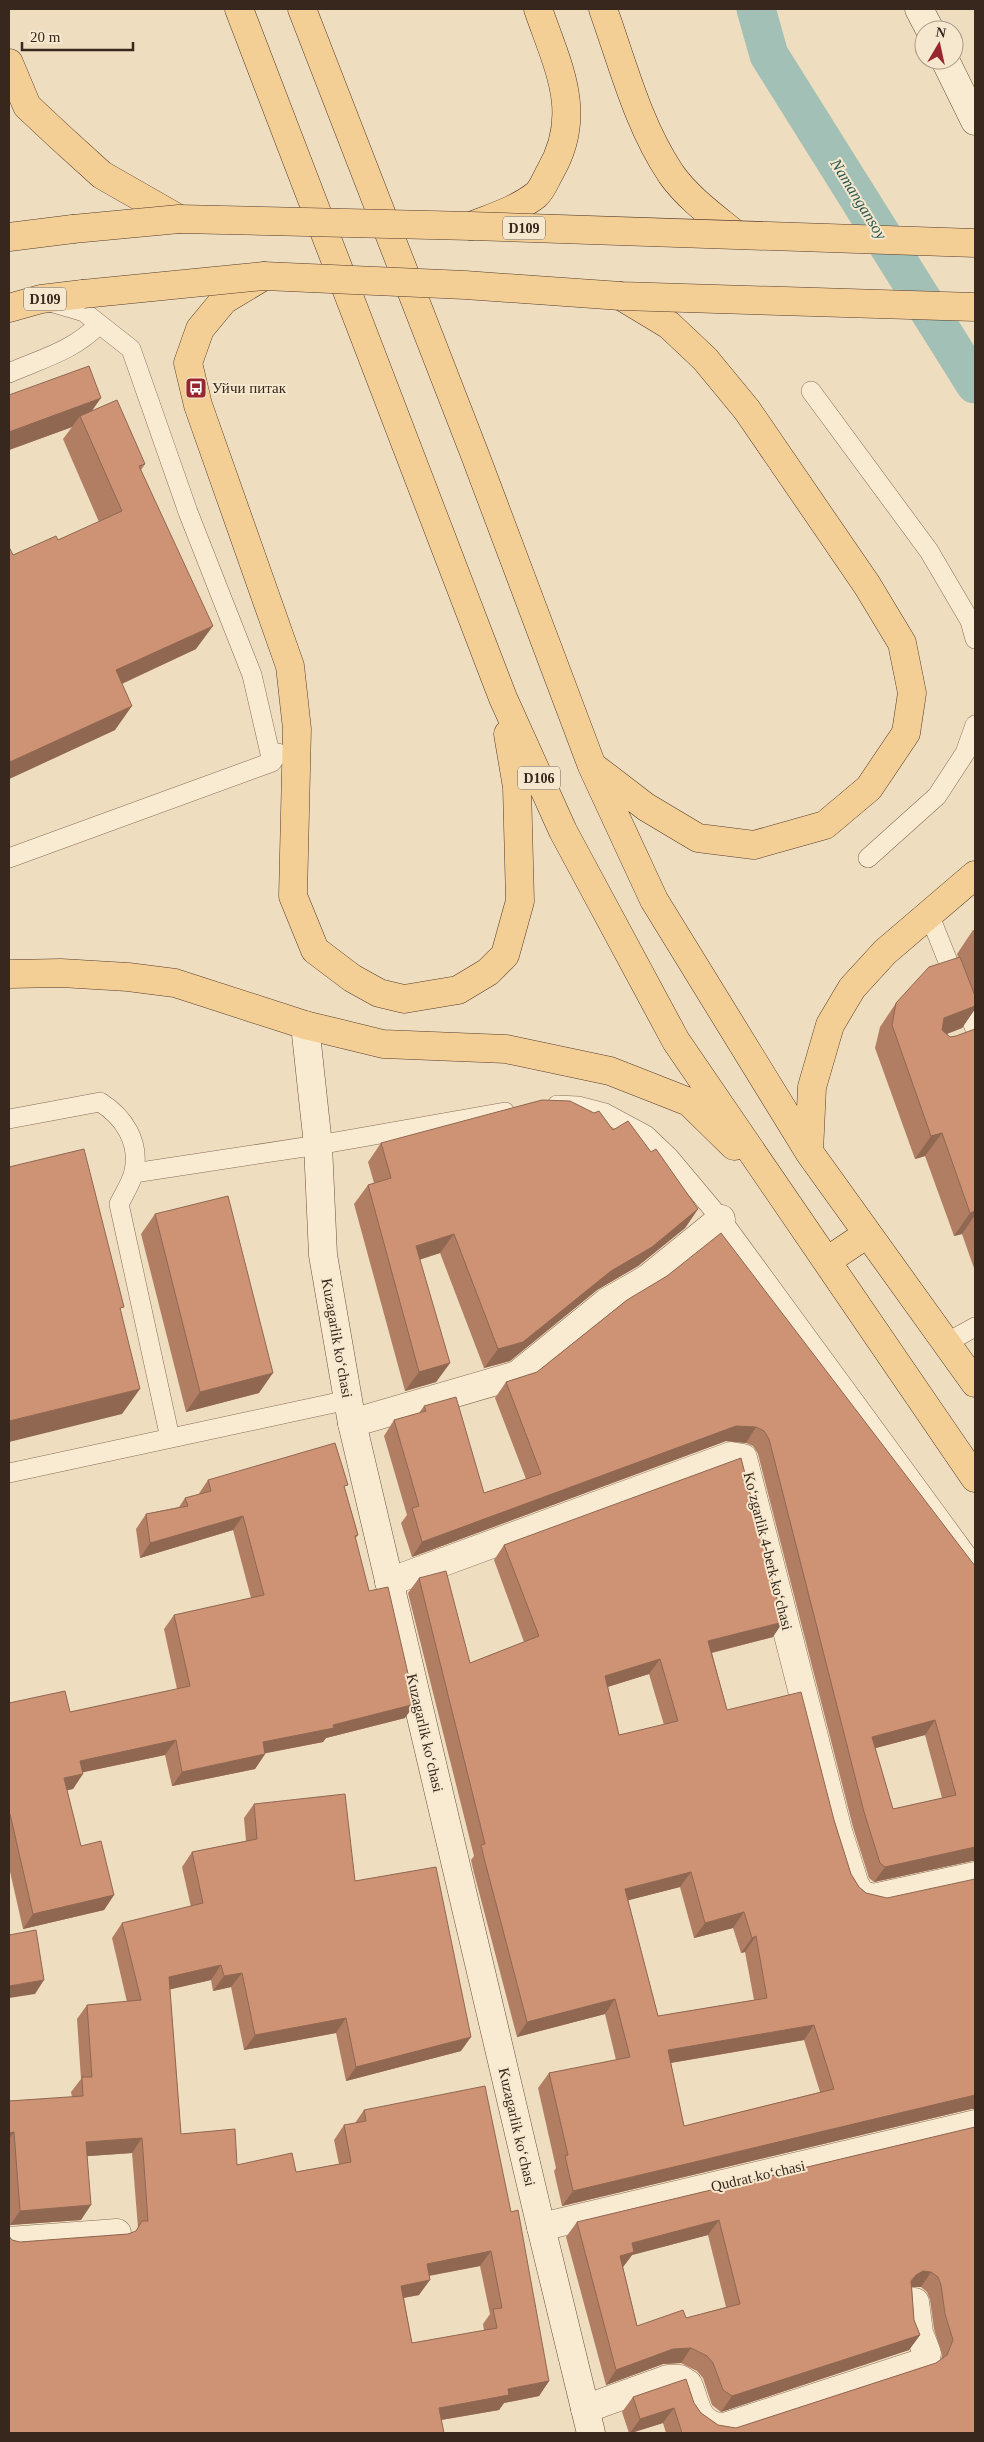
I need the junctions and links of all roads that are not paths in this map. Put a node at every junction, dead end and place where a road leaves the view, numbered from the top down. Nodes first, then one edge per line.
1 (239, 9) edge
2 (302, 9) edge
3 (538, 9) edge
4 (603, 9) edge
5 (9, 64) edge
6 (950, 70) edge
7 (975, 121) edge
8 (179, 219) junction
9 (471, 226) junction
10 (735, 234) junction
11 (9, 237) edge
12 (975, 243) edge
13 (264, 276) junction
14 (621, 296) junction
15 (41, 299) junction
16 (975, 307) edge
17 (9, 308) edge
18 (99, 324) junction
19 (9, 372) edge
20 (810, 391) dead end
21 (975, 640) edge
22 (502, 698) junction
23 (975, 725) edge
24 (297, 729) junction
25 (272, 762) junction
26 (592, 766) junction
27 (9, 858) edge
28 (868, 858) dead end
29 (975, 875) edge
30 (929, 914) junction
31 (9, 974) edge
32 (305, 1025) junction
33 (975, 1029) edge
34 (542, 1106) edge
35 (522, 1109) edge
36 (9, 1118) edge
37 (318, 1145) junction
38 (808, 1152) junction
39 (134, 1173) junction
40 (783, 1195) junction
41 (721, 1219) junction
42 (867, 1234) junction
43 (827, 1261) junction
44 (975, 1327) edge
45 (946, 1343) junction
46 (975, 1383) edge
47 (350, 1412) junction
48 (170, 1438) junction
49 (9, 1473) edge
50 (975, 1478) edge
51 (975, 1566) edge
52 (389, 1582) junction
53 (975, 1876) edge
54 (975, 2124) edge
55 (540, 2227) junction
56 (117, 2233) edge
57 (9, 2241) edge
58 (915, 2302) edge
59 (588, 2421) edge

1 - 22 main road, D106
2 - 26 main road
3 - 9 main road
4 - 10 main road
5 - 8 main road
6 - 7 street
8 - 9 main road, D109, bridge
8 - 11 main road, D109, bridge
9 - 10 main road, D109, bridge
10 - 12 main road, D109, bridge
13 - 14 main road, D109, bridge
13 - 15 main road, D109, bridge
13 - 24 main road
14 - 16 main road, D109, bridge
14 - 26 main road
15 - 17 main road, D109
15 - 18 lane
18 - 19 lane
18 - 25 lane
20 - 21 lane
22 - 24 main road
22 - 40 main road, D106
23 - 28 lane
24 - 25 lane
25 - 27 lane
26 - 38 main road
29 - 30 main road
30 - 33 lane
30 - 38 main road
31 - 32 main road
32 - 37 street, Kuzagarlik koʻchasi
32 - 40 main road
34 - 41 lane
35 - 37 lane
36 - 39 lane
37 - 39 lane
37 - 47 street, Kuzagarlik koʻchasi
38 - 42 main road
39 - 48 lane
40 - 43 main road, D106
41 - 47 street
41 - 51 lane
42 - 43 main road
42 - 45 main road
43 - 50 main road, D106
44 - 45 lane
45 - 46 main road
47 - 48 lane
47 - 52 street, Kuzagarlik koʻchasi
48 - 49 lane
52 - 53 street, Koʻzgarlik 4-berk koʻchasi
52 - 55 street, Kuzagarlik koʻchasi
54 - 55 street, Qudrat koʻchasi
55 - 59 street, Kuzagarlik koʻchasi
56 - 57 street
58 - 59 street

